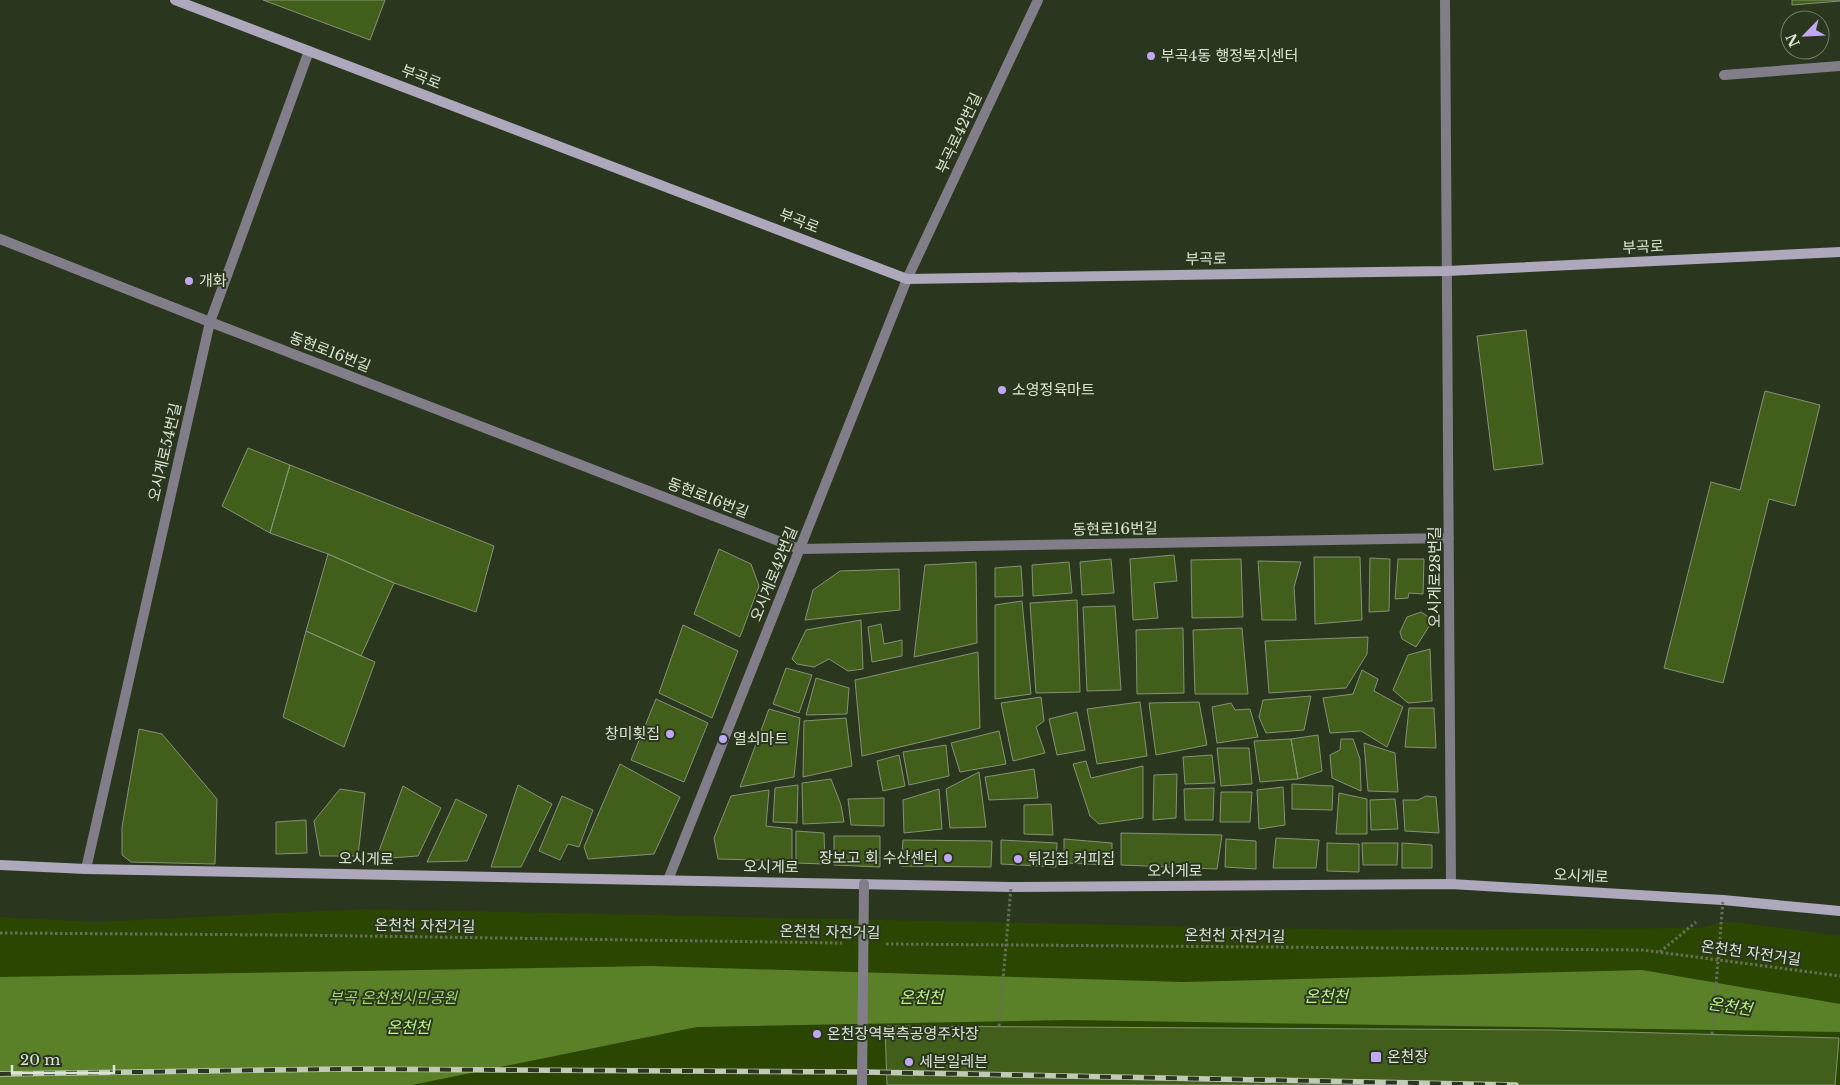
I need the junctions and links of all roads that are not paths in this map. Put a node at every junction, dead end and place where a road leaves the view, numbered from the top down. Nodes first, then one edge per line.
1 (175, 0) edge
2 (1038, 0) edge
3 (1445, 0) edge
4 (308, 51) junction
5 (1840, 66) edge
6 (1724, 75) dead end
7 (0, 239) edge
8 (1840, 252) edge
9 (1447, 271) junction
10 (907, 278) junction
11 (210, 322) junction
12 (1449, 538) junction
13 (800, 549) junction
14 (0, 865) edge
15 (86, 870) junction
16 (668, 880) junction
17 (864, 884) junction
18 (1451, 884) junction
19 (1840, 911) edge
20 (862, 1085) edge

1 - 4 main road, 부곡로
2 - 10 street, 부곡로42번길
3 - 9 street
4 - 10 main road, 부곡로
4 - 11 street, 오시게로54번길
5 - 6 street
7 - 11 street, 동현로16번길
8 - 9 main road, 부곡로
9 - 10 main road, 부곡로
9 - 12 street, 오시게로28번길
10 - 13 street, 오시게로42번길
11 - 13 street, 동현로16번길
11 - 15 street, 오시게로54번길
12 - 13 street, 동현로16번길
12 - 18 street, 오시게로28번길
13 - 16 street, 오시게로42번길
14 - 15 main road, 오시게로
15 - 16 main road, 오시게로
16 - 17 main road, 오시게로
17 - 18 main road, 오시게로
17 - 20 street, bridge
18 - 19 main road, 오시게로

